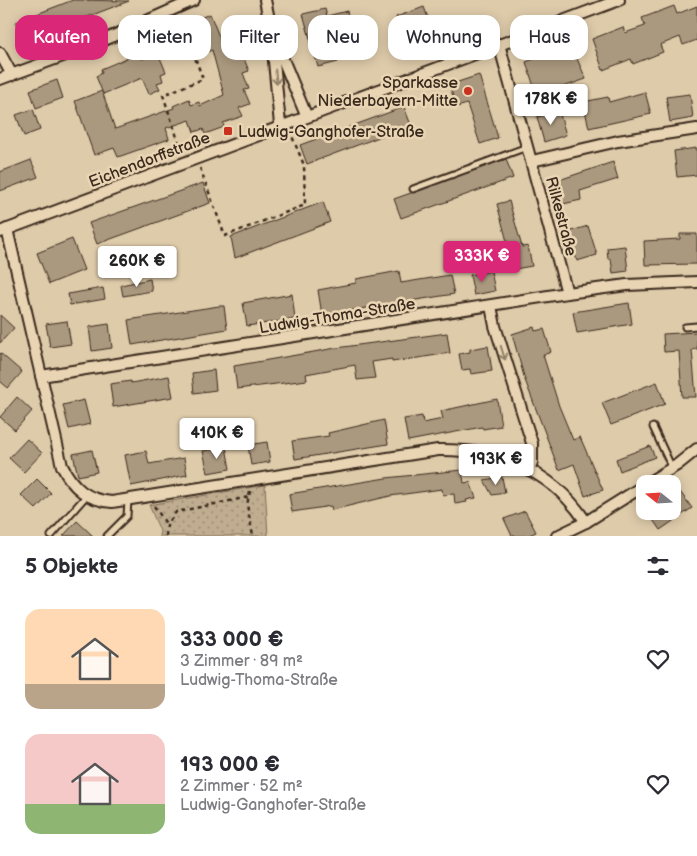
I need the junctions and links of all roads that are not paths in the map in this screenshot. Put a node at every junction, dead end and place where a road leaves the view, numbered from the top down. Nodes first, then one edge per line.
1 (194, 0) edge
2 (265, 0) edge
3 (619, 0) edge
4 (268, 15) edge
5 (500, 44) edge
6 (500, 48) edge
7 (0, 53) edge
8 (275, 60) edge
9 (284, 60) edge
10 (456, 60) edge
11 (12, 75) junction
12 (0, 80) edge
13 (306, 115) junction
14 (284, 124) junction
15 (697, 129) edge
16 (528, 146) junction
17 (532, 161) junction
18 (413, 189) dead end
19 (4, 230) edge
20 (697, 282) edge
21 (567, 292) junction
22 (491, 306) junction
23 (697, 326) edge
24 (685, 327) dead end
25 (41, 376) junction
26 (653, 427) dead end
27 (697, 449) edge
28 (672, 468) junction
29 (529, 470) junction
30 (661, 475) edge
31 (636, 490) edge
32 (86, 496) junction
33 (128, 500) junction
34 (586, 522) junction
35 (51, 536) edge
36 (107, 536) edge
37 (557, 536) edge

1 - 11 street
2 - 4 street
3 - 5 street, Eichendorffstraße
6 - 16 street, Rilkestraße
7 - 11 street
8 -> 14 street
9 - 13 street
10 - 13 street, Eichendorffstraße
11 - 12 street
13 - 14 street, Eichendorffstraße
14 - 19 street, Eichendorffstraße
15 - 17 street
16 - 17 street, Rilkestraße
16 - 18 lane
17 - 21 street, Rilkestraße
19 - 25 street
20 - 21 street, Ludwig-Thoma-Straße
21 - 22 street, Ludwig-Thoma-Straße
22 - 25 street, Ludwig-Thoma-Straße
22 -> 29 street
23 - 24 lane
25 - 32 street
26 - 28 lane
27 - 28 street
28 - 30 street
29 - 33 street
29 - 34 street
31 - 34 street
32 - 33 street
32 - 35 lane
33 - 36 lane
34 - 37 street

